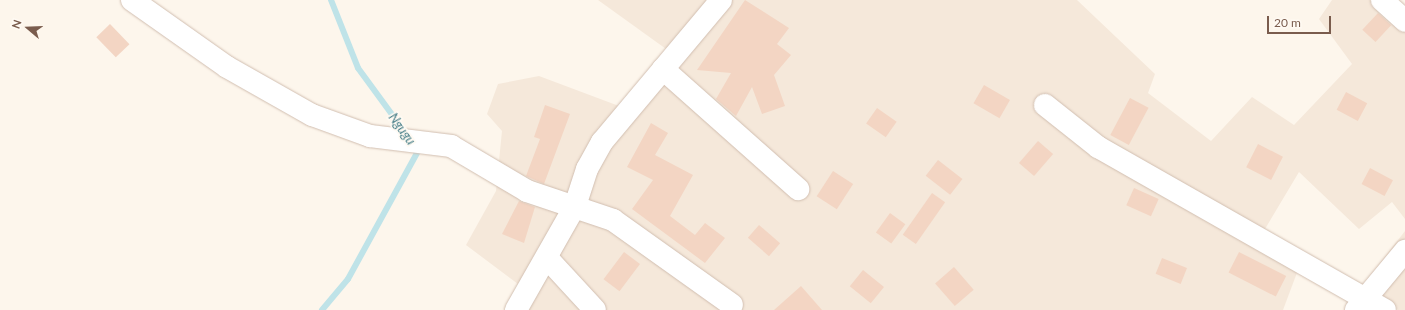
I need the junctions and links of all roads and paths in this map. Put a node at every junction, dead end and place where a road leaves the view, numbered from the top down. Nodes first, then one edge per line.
1 (132, 0) edge
2 (721, 0) edge
3 (1382, 0) edge
4 (1405, 21) edge
5 (663, 69) junction
6 (1045, 105) dead end
7 (798, 189) dead end
8 (575, 206) junction
9 (1405, 251) edge
10 (548, 259) junction
11 (1360, 303) edge
12 (732, 305) dead end
13 (516, 310) edge
14 (595, 310) edge
15 (1385, 310) edge

1 - 8 street
2 - 5 street
3 - 4 street
5 - 7 street
5 - 8 street
6 - 11 street
8 - 10 street
8 - 12 street
9 - 11 street
10 - 13 street
10 - 14 street
11 - 15 street

